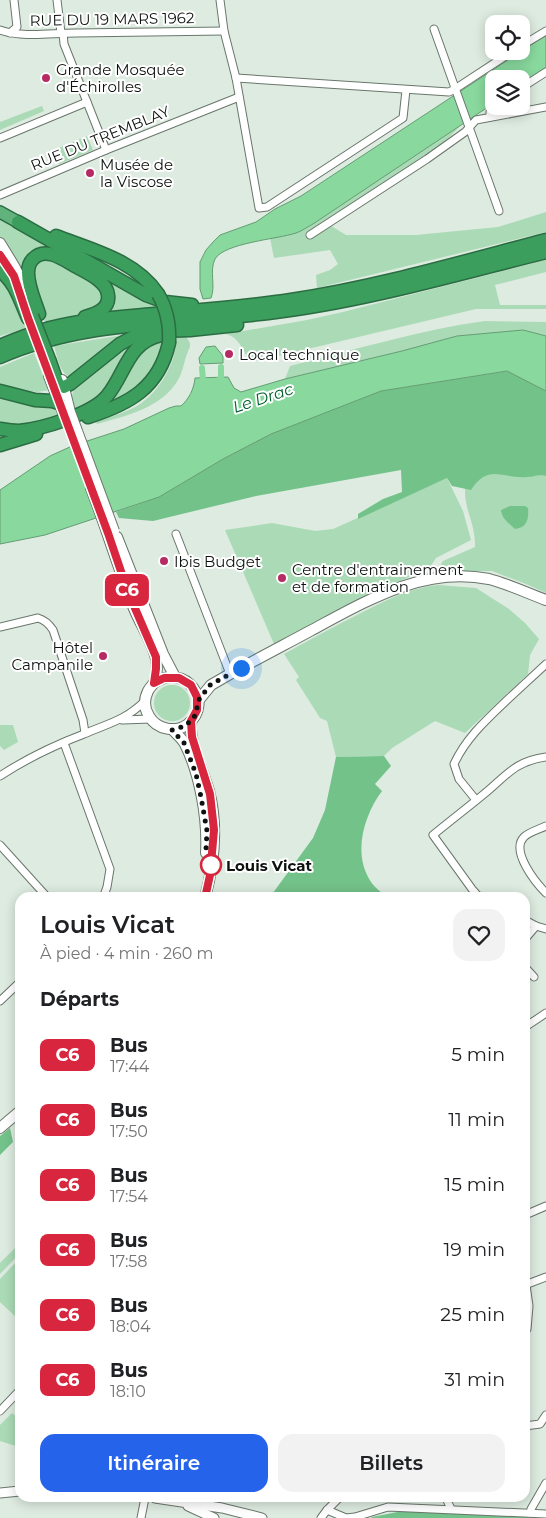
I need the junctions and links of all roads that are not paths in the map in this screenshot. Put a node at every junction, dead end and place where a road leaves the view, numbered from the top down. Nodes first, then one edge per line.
1 (14, 0) edge
2 (57, 0) edge
3 (220, 0) edge
4 (434, 29) dead end
5 (0, 30) edge
6 (546, 30) edge
7 (224, 31) junction
8 (10, 33) junction
9 (62, 33) junction
10 (530, 40) edge
11 (501, 60) edge
12 (546, 72) edge
13 (236, 78) junction
14 (530, 82) edge
15 (406, 90) junction
16 (456, 91) junction
17 (239, 97) junction
18 (87, 102) junction
19 (546, 107) edge
20 (490, 117) joint
21 (468, 127) junction
22 (0, 138) edge
23 (106, 150) junction
24 (0, 195) edge
25 (499, 211) dead end
26 (0, 212) edge
27 (18, 222) junction
28 (310, 235) dead end
29 (546, 240) edge
30 (0, 243) edge
31 (546, 252) edge
32 (0, 255) edge
33 (0, 271) edge
34 (14, 276) joint
35 (34, 315) junction
36 (190, 316) junction
37 (224, 317) junction
38 (75, 323) junction
39 (23, 336) junction
40 (46, 336) joint
41 (0, 339) edge
42 (0, 346) edge
43 (0, 357) edge
44 (50, 362) junction
45 (64, 387) junction
46 (0, 391) edge
47 (64, 410) junction
48 (0, 429) edge
49 (0, 445) edge
50 (111, 532) junction
51 (176, 534) dead end
52 (546, 600) edge
53 (0, 627) edge
54 (546, 664) edge
55 (230, 674) junction
56 (175, 677) junction
57 (154, 683) junction
58 (191, 685) junction
59 (210, 685) junction
60 (145, 701) junction
61 (198, 701) junction
62 (151, 719) junction
63 (119, 721) junction
64 (191, 721) junction
65 (172, 730) junction
66 (85, 733) junction
67 (64, 743) junction
68 (546, 757) edge
69 (0, 776) edge
70 (476, 800) junction
71 (546, 826) edge
72 (0, 845) edge
73 (43, 892) edge
74 (105, 892) edge
75 (201, 892) edge
76 (206, 892) edge
77 (475, 892) edge
78 (546, 893) edge
79 (530, 923) edge
80 (536, 926) junction
81 (546, 929) edge
82 (530, 933) edge
83 (530, 973) edge
84 (534, 977) dead end
85 (15, 987) edge
86 (0, 1001) edge
87 (546, 1013) edge
88 (530, 1024) edge
89 (15, 1115) edge
90 (0, 1128) edge
91 (546, 1206) edge
92 (530, 1213) edge
93 (546, 1277) edge
94 (530, 1283) edge
95 (15, 1395) edge
96 (0, 1411) edge
97 (546, 1415) edge
98 (530, 1425) edge
99 (546, 1483) edge
100 (15, 1492) edge
101 (0, 1493) edge
102 (144, 1502) edge
103 (178, 1502) joint
104 (335, 1502) edge
105 (447, 1502) edge
106 (450, 1509) junction
107 (327, 1510) junction
108 (530, 1513) junction
109 (546, 1514) edge
110 (142, 1518) edge
111 (214, 1518) edge
112 (262, 1518) edge
113 (321, 1518) edge

1 - 8 street
2 - 9 street
3 - 7 street
4 - 16 street
5 - 8 street, RUE DU 19 MARS 1962
6 - 10 street
7 - 9 street, RUE DU 19 MARS 1962
7 - 13 street
8 - 9 street, RUE DU 19 MARS 1962
9 - 18 street
11 - 16 street
12 - 14 street
13 - 15 street
13 - 17 street
15 - 16 street
15 - 17 street
16 - 21 street
17 - 23 street, RUE DU TREMBLAY
18 - 22 street
18 - 23 street
19 - 20 street
20 - 21 street
21 - 25 street
21 - 28 street
23 - 24 street, RUE DU TREMBLAY
26 - 27 highway
27 - 36 highway
27 - 49 highway, bridge
29 - 37 highway
30 - 35 main road
31 - 37 highway
32 - 34 main road
33 - 35 highway
34 - 35 highway
35 - 38 highway
35 - 40 highway
35 - 44 highway, bridge
36 - 37 highway
36 - 37 highway
36 - 38 highway
36 - 43 highway
36 - 45 highway
36 - 48 highway
38 - 39 highway
39 - 41 highway
39 - 42 highway
40 - 44 main road
44 - 45 highway
44 - 47 main road
45 - 47 main road
46 - 47 highway
47 - 50 main road, bridge
50 - 56 main road
50 - 57 main road
51 - 55 street
52 - 55 main road
53 - 66 street
54 - 70 street
55 - 59 main road
56 - 57 main road
56 - 58 main road
57 - 60 main road
58 - 59 main road
58 - 61 main road
59 - 61 main road
60 - 62 main road
60 - 63 street
61 - 64 main road
62 - 63 street
62 - 65 main road
63 - 66 street
64 - 65 main road
64 - 76 main road
65 - 75 main road
66 - 67 street
67 - 69 street
67 - 74 street
68 - 70 street
70 - 77 street
71 - 78 street
72 - 73 street
79 - 80 street
80 - 81 street
80 - 82 street
83 - 84 street
85 - 86 street
87 - 88 street
89 - 90 main road
91 - 92 street
93 - 94 street
95 - 96 street
97 - 98 street
99 - 108 street
100 - 101 street
102 - 110 street
103 - 111 street
103 - 112 street
104 - 107 street
105 - 106 street
106 - 107 street
106 - 108 street
107 - 113 street
108 - 109 street

